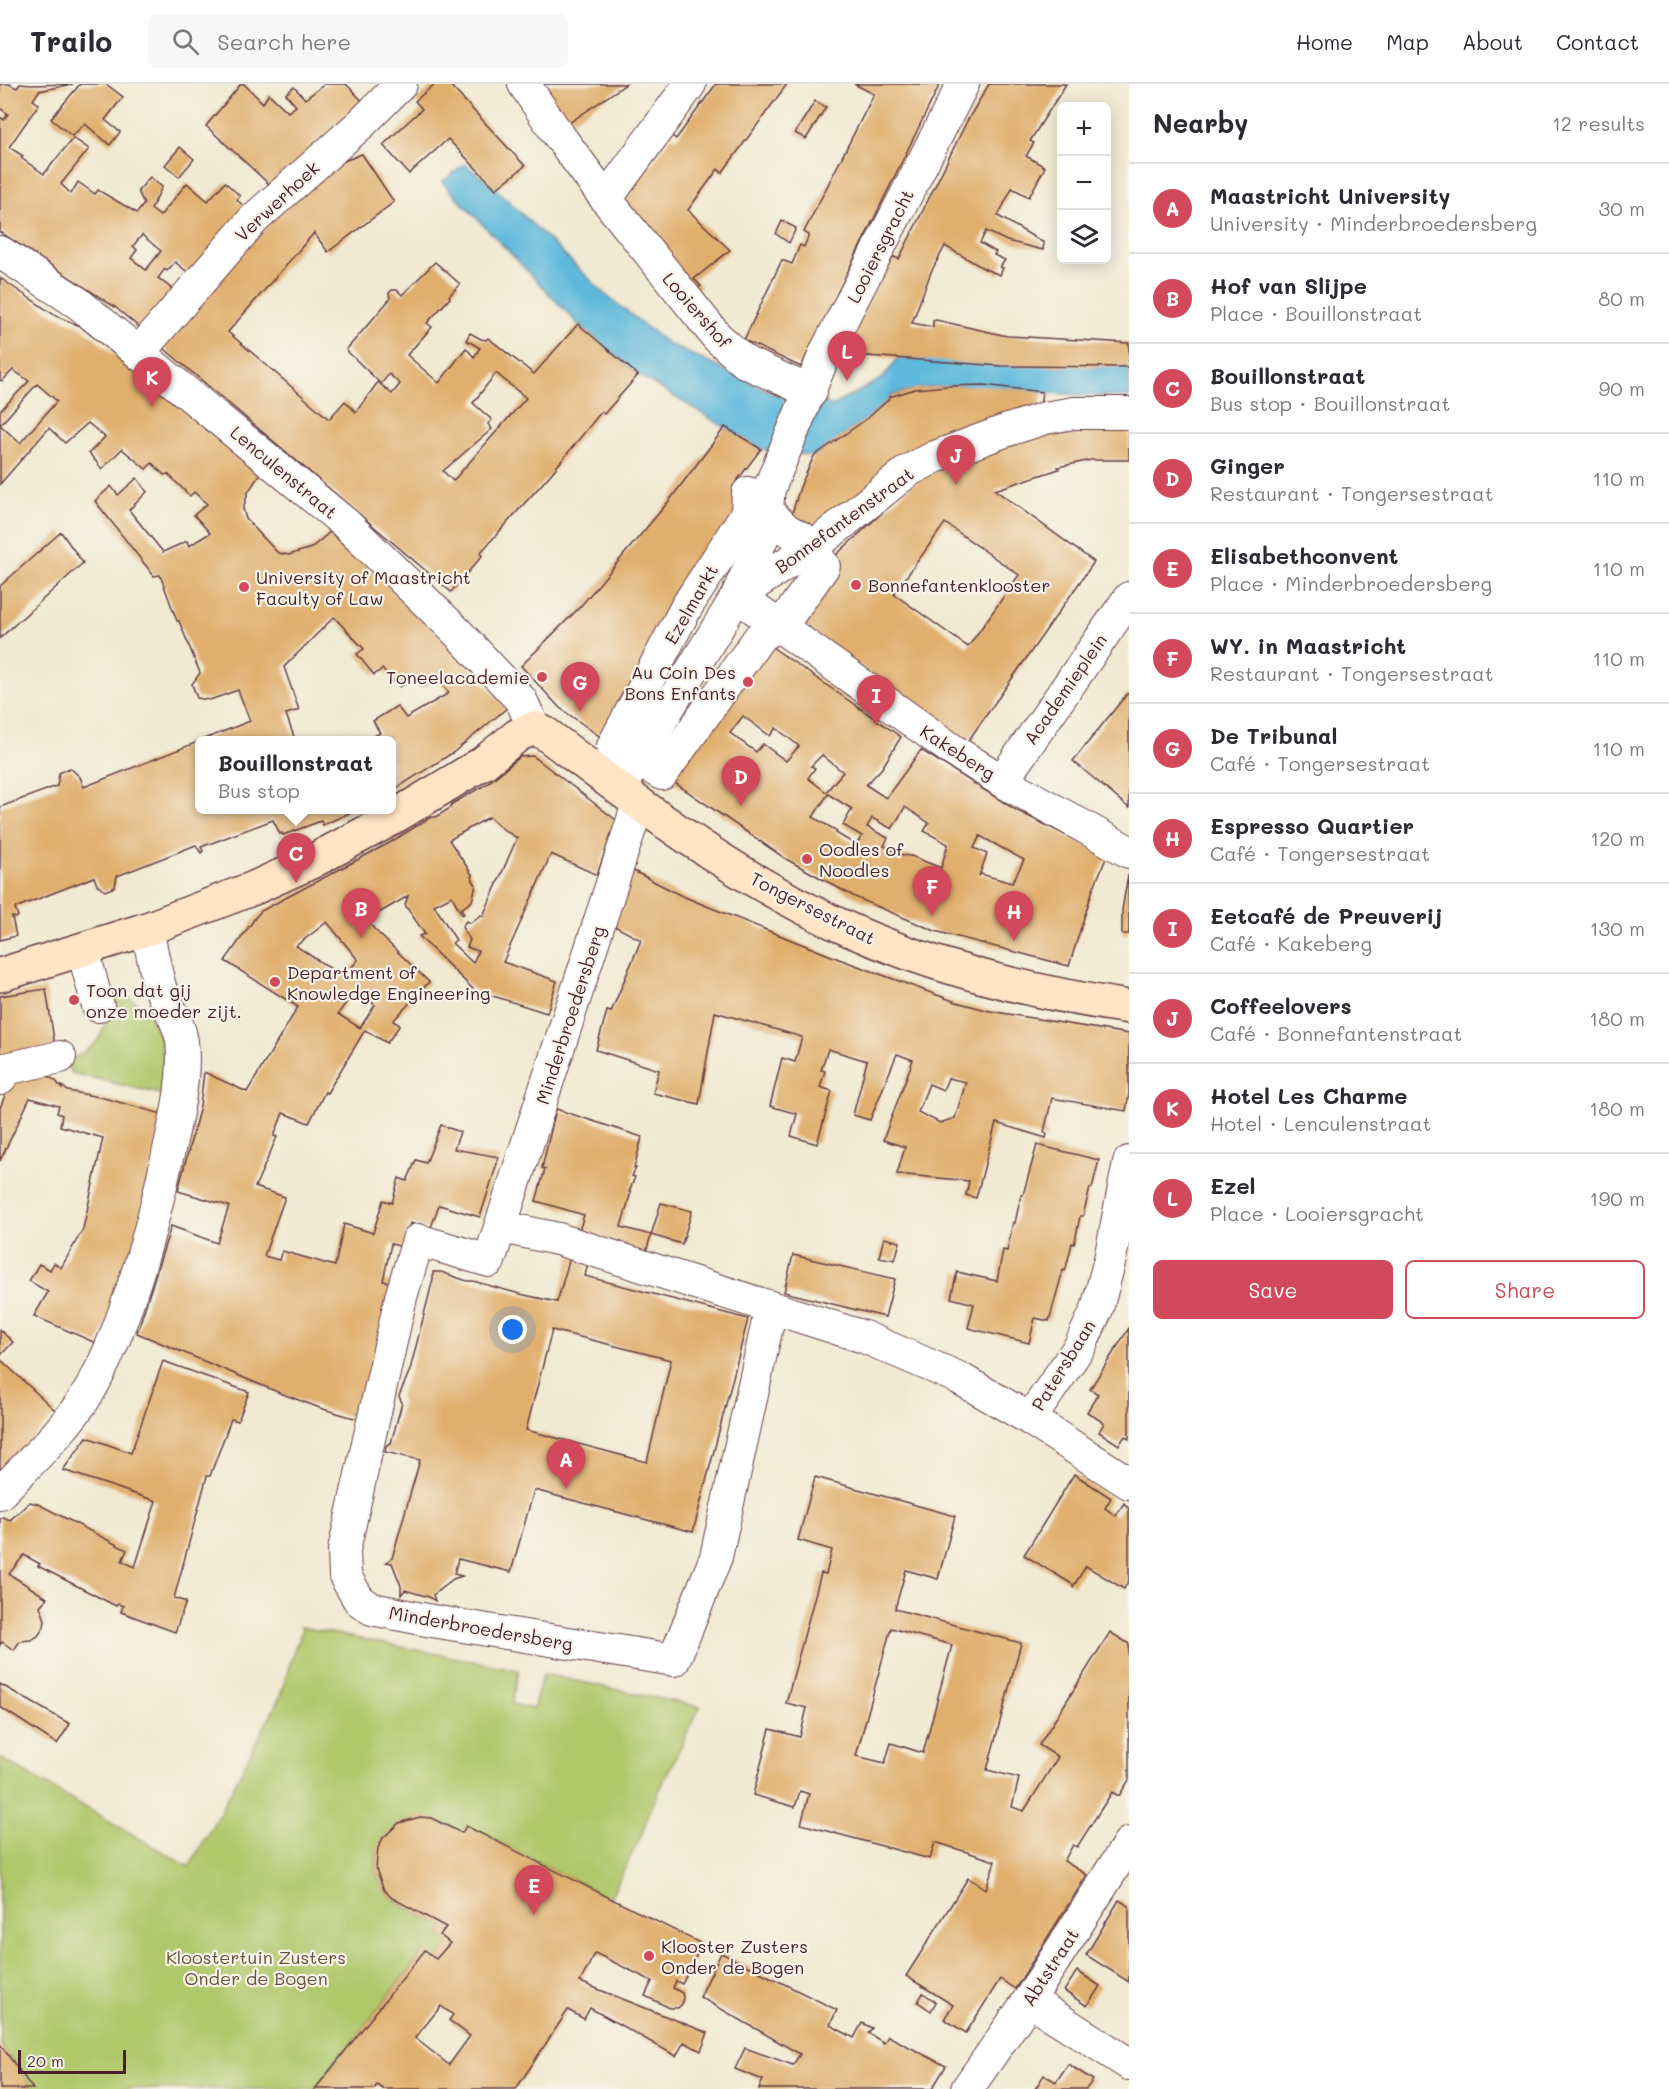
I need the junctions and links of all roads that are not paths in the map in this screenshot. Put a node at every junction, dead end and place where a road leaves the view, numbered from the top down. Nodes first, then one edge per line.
1 (401, 84) edge
2 (524, 84) edge
3 (690, 84) edge
4 (963, 84) edge
5 (606, 199) junction
6 (0, 252) edge
7 (139, 352) junction
8 (809, 397) junction
9 (1129, 413) edge
10 (766, 511) junction
11 (810, 548) junction
12 (737, 596) junction
13 (1129, 598) edge
14 (776, 625) junction
15 (534, 728) junction
16 (637, 759) junction
17 (1002, 781) junction
18 (628, 796) junction
19 (1129, 852) edge
20 (147, 929) junction
21 (83, 950) junction
22 (0, 975) edge
23 (98, 1006) dead end
24 (1129, 1007) edge
25 (60, 1057) dead end
26 (0, 1079) edge
27 (1129, 1162) edge
28 (501, 1227) junction
29 (771, 1308) junction
30 (1030, 1419) junction
31 (1129, 1483) edge
32 (0, 1493) edge
33 (1129, 1843) edge
34 (1029, 2000) junction
35 (1129, 2064) edge
36 (967, 2089) edge

1 - 7 street, Verwerhoek
2 - 5 street, Looiershof
3 - 5 street
4 - 8 street, Looiersgracht
5 - 8 street, Looiershof
6 - 7 street, Lenculenstraat
7 - 15 street, Lenculenstraat
8 - 10 street, Looiersgracht
9 - 11 street, Bonnefantenstraat
10 - 11 street, Ezelmarkt
10 - 12 street, Ezelmarkt
10 - 16 street, Ezelmarkt
11 - 12 street, Bonnefantenstraat
11 - 14 street, Ezelmarkt
12 - 14 street, Kakeberg
12 - 16 street, Ezelmarkt
13 - 17 street, Academieplein
14 - 16 street, Ezelmarkt
14 - 17 street, Kakeberg
15 - 18 street, Tongersestraat
15 - 20 street
16 - 18 street, Ezelmarkt
17 - 19 street, Kakeberg
18 - 24 street, Tongersestraat
18 - 28 street, Minderbroedersberg
20 - 21 street
20 - 32 street
21 - 22 street
21 - 23 street
25 - 26 street
27 - 30 street, Patersbaan
28 - 29 street
28 - 29 street, Minderbroedersberg
29 - 30 street
30 - 31 street, Patersbaan
33 - 34 street, Abtstraat
34 - 35 street
34 - 36 street, Abtstraat

